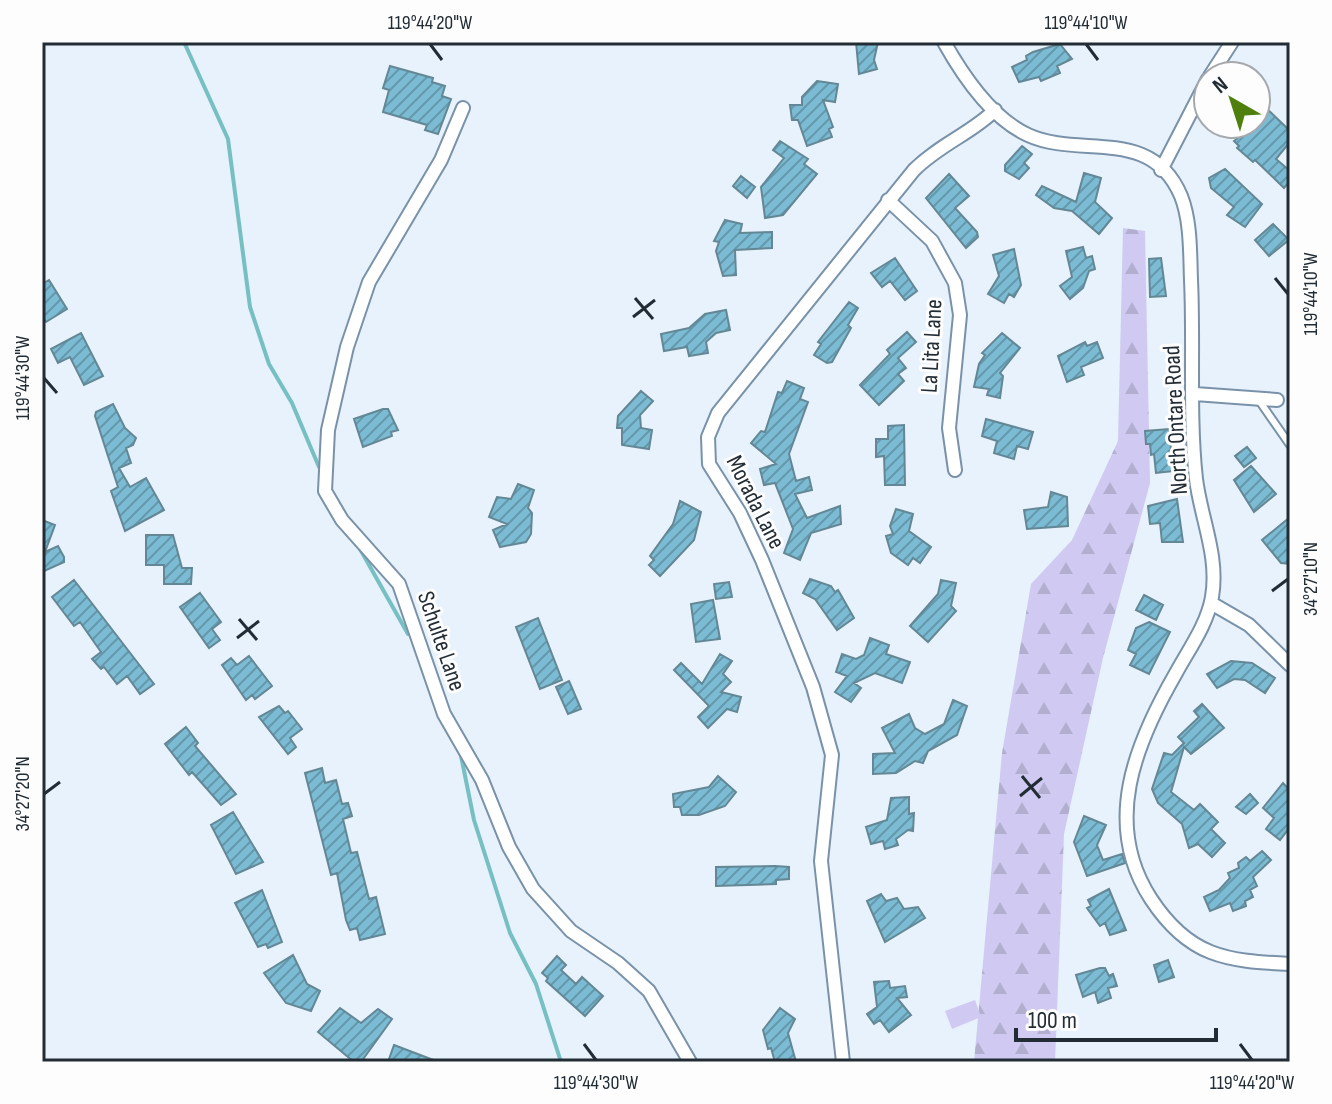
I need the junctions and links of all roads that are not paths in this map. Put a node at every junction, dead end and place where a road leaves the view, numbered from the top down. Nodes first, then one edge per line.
1 (944, 42) edge
2 (1232, 42) edge
3 (1220, 60) edge
4 (463, 108) dead end
5 (995, 110) junction
6 (1192, 110) edge
7 (1161, 170) junction
8 (888, 200) junction
9 (1195, 394) junction
10 (1258, 399) junction
11 (1277, 400) dead end
12 (1290, 445) edge
13 (955, 470) dead end
14 (1211, 603) junction
15 (1290, 665) edge
16 (1290, 964) edge
17 (690, 1062) edge
18 (843, 1062) edge

1 - 5 street, North Ontare Road
2 - 3 street
4 - 17 street, Schulte Lane
5 - 7 street, North Ontare Road
5 - 8 street, Morada Lane
6 - 7 street
7 - 9 street, North Ontare Road
8 - 13 street, La Lita Lane
8 - 18 street, Morada Lane
9 - 10 street
9 - 14 street, North Ontare Road
10 - 11 street
10 - 12 lane
14 - 15 street
14 - 16 street, North Ontare Road

